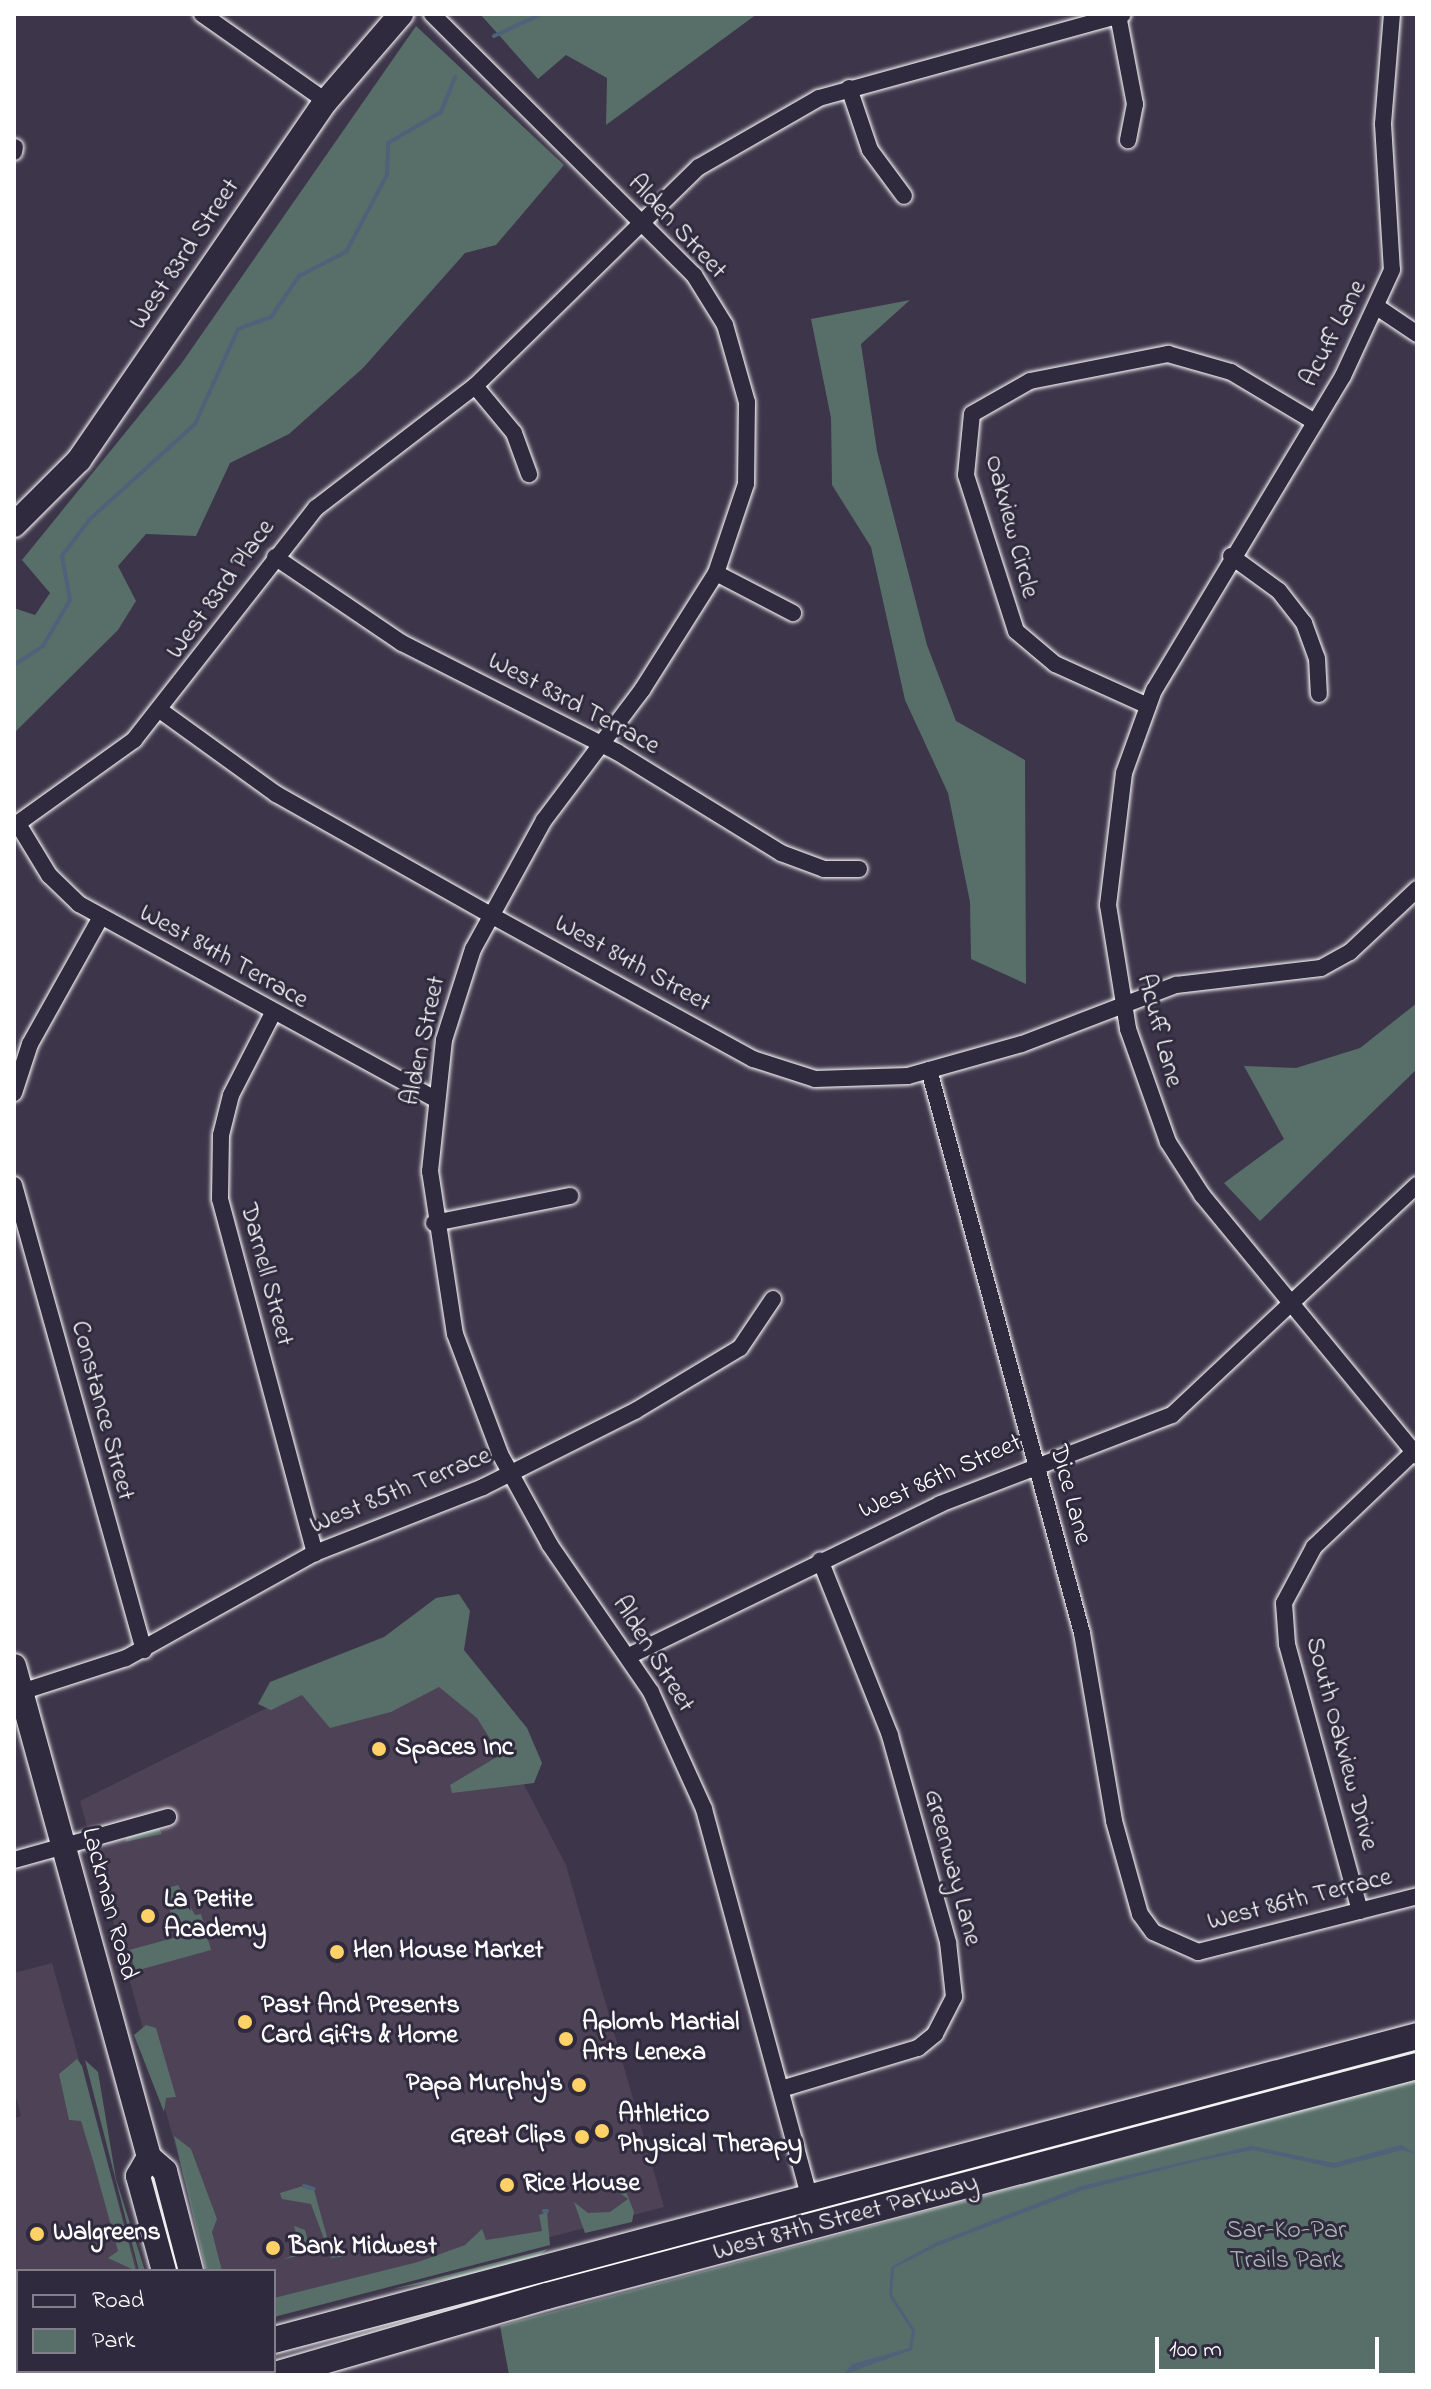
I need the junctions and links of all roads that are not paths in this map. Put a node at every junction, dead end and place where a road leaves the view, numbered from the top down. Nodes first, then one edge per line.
1 (202, 14) edge
2 (401, 14) edge
3 (432, 14) edge
4 (1392, 14) edge
5 (1120, 15) edge
6 (849, 88) junction
7 (326, 101) junction
8 (1128, 140) dead end
9 (904, 196) dead end
10 (640, 221) junction
11 (1380, 309) junction
12 (1417, 334) edge
13 (475, 386) junction
14 (1315, 422) junction
15 (529, 474) dead end
16 (14, 525) edge
17 (1231, 556) junction
18 (275, 557) junction
19 (716, 573) junction
20 (793, 613) dead end
21 (1319, 694) dead end
22 (1148, 706) junction
23 (161, 711) junction
24 (600, 744) junction
25 (16, 825) edge
26 (859, 869) dead end
27 (1417, 889) edge
28 (489, 914) junction
29 (101, 917) junction
30 (1122, 1004) junction
31 (273, 1013) junction
32 (929, 1070) junction
33 (14, 1093) edge
34 (435, 1099) junction
35 (14, 1185) edge
36 (1417, 1185) edge
37 (570, 1196) dead end
38 (434, 1223) junction
39 (773, 1299) dead end
40 (1295, 1300) junction
41 (1416, 1452) edge
42 (1034, 1462) junction
43 (510, 1473) junction
44 (315, 1553) junction
45 (820, 1560) junction
46 (144, 1650) junction
47 (629, 1656) junction
48 (14, 1666) edge
49 (21, 1692) junction
50 (168, 1817) dead end
51 (63, 1846) junction
52 (14, 1860) edge
53 (1417, 1896) edge
54 (1360, 1911) junction
55 (1153, 1932) joint
56 (1417, 2036) edge
57 (1417, 2066) edge
58 (781, 2089) junction
59 (149, 2157) junction
60 (810, 2199) junction
61 (163, 2269) edge
62 (190, 2269) edge
63 (276, 2339) edge
64 (275, 2375) edge

1 - 7 street
2 - 7 main road, West 83rd Street
3 - 10 street, Alden Street
4 - 11 street, Acuff Lane
5 - 6 street, West 83rd Place
5 - 8 street, West 83rd Place
6 - 9 street
6 - 10 street, West 83rd Place
7 - 16 main road, West 83rd Street
10 - 13 street, West 83rd Place
10 - 19 street, Alden Street
11 - 12 street
11 - 14 street, Acuff Lane
13 - 15 street
13 - 18 street, West 83rd Place
14 - 17 street, Acuff Lane
14 - 22 street, Oakview Circle
17 - 21 street
17 - 22 street, Acuff Lane
18 - 23 street, West 83rd Place
18 - 24 street, West 83rd Terrace
19 - 20 street
19 - 24 street, Alden Street
22 - 30 street, Acuff Lane
23 - 25 street, West 83rd Place
23 - 28 street, West 84th Street
24 - 26 street, West 83rd Terrace
24 - 28 street, Alden Street
25 - 29 street, West 84th Terrace
27 - 30 street, West 84th Street
28 - 32 street, West 84th Street
28 - 34 street, Alden Street
29 - 31 street, West 84th Terrace
29 - 33 street
30 - 32 street, West 84th Street
30 - 40 street, Acuff Lane
31 - 34 street, West 84th Terrace
31 - 44 street, Darnell Street
32 - 42 street, Dice Lane
34 - 38 street, Alden Street
35 - 46 street, Constance Street
36 - 40 street
37 - 38 street
38 - 43 street, Alden Street
39 - 43 street, West 85th Terrace
40 - 41 street, Acuff Lane
40 - 42 street, West 86th Street
41 - 54 street, South Oakview Drive
42 - 45 street, West 86th Street
42 - 55 street, Dice Lane
43 - 44 street, West 85th Terrace
43 - 47 street, Alden Street
44 - 46 street, West 85th Terrace
45 - 47 street, West 86th Street
45 - 58 street, Greenway Lane
46 - 49 street, West 85th Terrace
47 - 58 street, Alden Street
48 - 49 main road, Lackman Road
49 - 51 main road, Lackman Road
50 - 51 street
51 - 52 street
51 - 59 main road, Lackman Road
53 - 54 street, West 86th Terrace
54 - 55 street, West 86th Terrace
56 - 60 main road, West 87th Street Parkway
57 - 64 main road, West 87th Street Parkway
58 - 60 street, Alden Street
59 - 61 main road, Lackman Road
59 - 62 main road, Lackman Road
60 - 63 main road, West 87th Street Parkway

